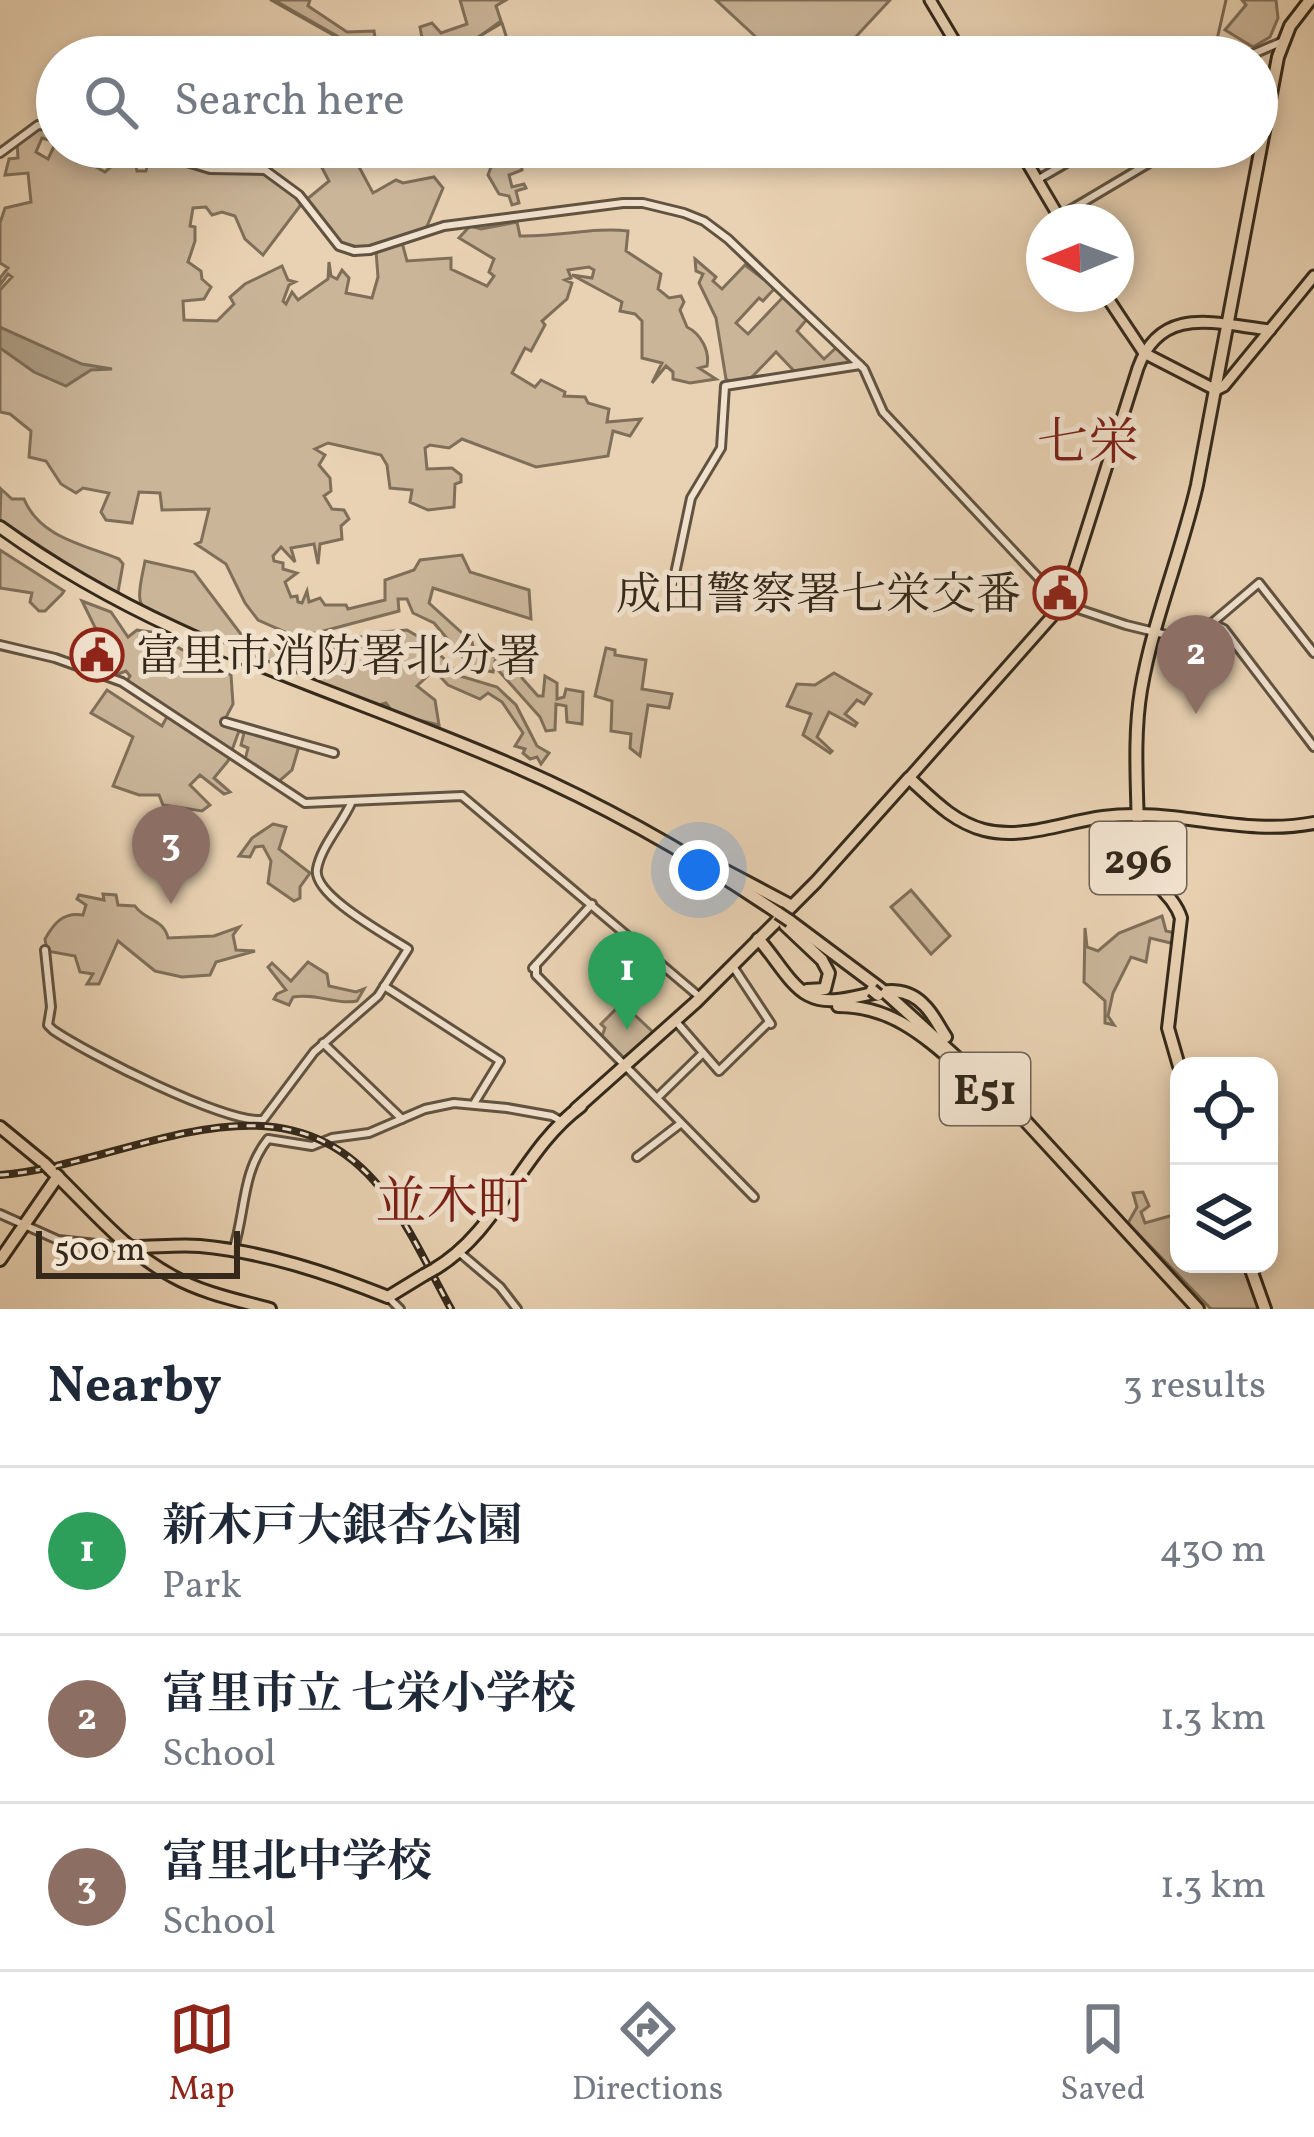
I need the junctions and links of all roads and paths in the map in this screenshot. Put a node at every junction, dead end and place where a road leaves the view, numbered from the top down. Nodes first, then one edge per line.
1 (930, 0) edge
2 (1310, 0) edge
3 (951, 36) edge
4 (1278, 41) edge
5 (1283, 42) junction
6 (1278, 66) edge
7 (36, 126) edge
8 (0, 153) edge
9 (207, 168) edge
10 (1030, 168) edge
11 (1059, 168) edge
12 (1143, 168) edge
13 (1257, 168) edge
14 (1037, 181) junction
15 (1051, 204) edge
16 (1086, 204) edge
17 (1314, 276) edge
18 (1117, 312) edge
19 (1225, 325) junction
20 (1270, 330) junction
21 (1144, 353) junction
22 (860, 365) junction
23 (1213, 390) junction
24 (0, 531) edge
25 (673, 588) dead end
26 (1063, 604) junction
27 (1212, 623) junction
28 (1152, 633) junction
29 (0, 645) edge
30 (1314, 653) edge
31 (225, 722) dead end
32 (1314, 747) edge
33 (334, 753) dead end
34 (909, 778) junction
35 (352, 801) junction
36 (1139, 815) junction
37 (1314, 823) edge
38 (643, 830) junction
39 (592, 904) junction
40 (792, 906) junction
41 (776, 915) junction
42 (787, 923) junction
43 (757, 942) junction
44 (45, 950) dead end
45 (734, 968) junction
46 (794, 982) junction
47 (384, 986) junction
48 (701, 999) junction
49 (679, 1025) junction
50 (323, 1042) junction
51 (703, 1052) junction
52 (1176, 1057) edge
53 (627, 1067) junction
54 (982, 1082) junction
55 (657, 1098) junction
56 (475, 1102) junction
57 (402, 1119) junction
58 (561, 1121) junction
59 (680, 1124) junction
60 (0, 1129) edge
61 (637, 1157) dead end
62 (51, 1172) junction
63 (754, 1197) dead end
64 (0, 1214) edge
65 (22, 1226) junction
66 (128, 1247) junction
67 (233, 1251) junction
68 (459, 1253) junction
69 (0, 1257) edge
70 (1252, 1273) edge
71 (389, 1303) edge
72 (256, 1309) edge
73 (270, 1309) edge
74 (400, 1309) edge
75 (517, 1309) edge
76 (1194, 1309) edge
77 (1265, 1309) edge

1 - 3 main road
2 - 5 highway, 296
4 - 5 street
5 - 6 highway, 296
7 - 8 street
9 - 22 street
10 - 14 main road
11 - 14 street
12 - 16 street
13 - 19 highway, 296
14 - 15 main road
17 - 20 main road
18 - 21 main road
19 - 20 main road
19 - 21 main road
19 - 23 highway, 296
20 - 23 main road
21 - 23 main road
21 - 26 main road
22 - 25 street
22 - 26 street
23 - 28 highway, 296
24 - 38 highway, E51
24 - 41 highway, E51
26 - 28 street
26 - 34 main road
27 - 28 street
27 - 30 street
27 - 32 street
28 - 36 highway, 296
29 - 35 street
31 - 33 street
34 - 36 highway
34 - 40 highway
35 - 39 street
35 - 47 street
36 - 37 highway
36 - 52 highway, 296
38 - 40 highway
38 - 41 highway, E51
39 - 48 street
39 - 53 street
40 - 43 highway
41 - 42 highway, E51, bridge
42 - 46 highway
42 - 54 highway, E51
43 - 45 highway
43 - 46 highway
43 - 48 highway
43 - 54 highway
44 - 50 street
45 - 48 highway
45 - 51 street
46 - 54 highway
47 - 50 street
47 - 56 street
48 - 49 highway
48 - 53 highway
49 - 51 street
49 - 53 highway
50 - 57 street
51 - 55 street
53 - 55 street
53 - 58 highway
54 - 76 highway, E51
55 - 59 street
56 - 57 street
56 - 58 street
57 - 67 street
58 - 68 highway
59 - 61 street
59 - 63 street
60 - 62 highway
62 - 65 highway
62 - 66 highway
64 - 65 street
65 - 66 street
65 - 69 highway
66 - 67 highway
66 - 72 highway
66 - 73 highway
67 - 71 highway
68 - 71 highway
68 - 75 street
70 - 77 highway
71 - 74 street

